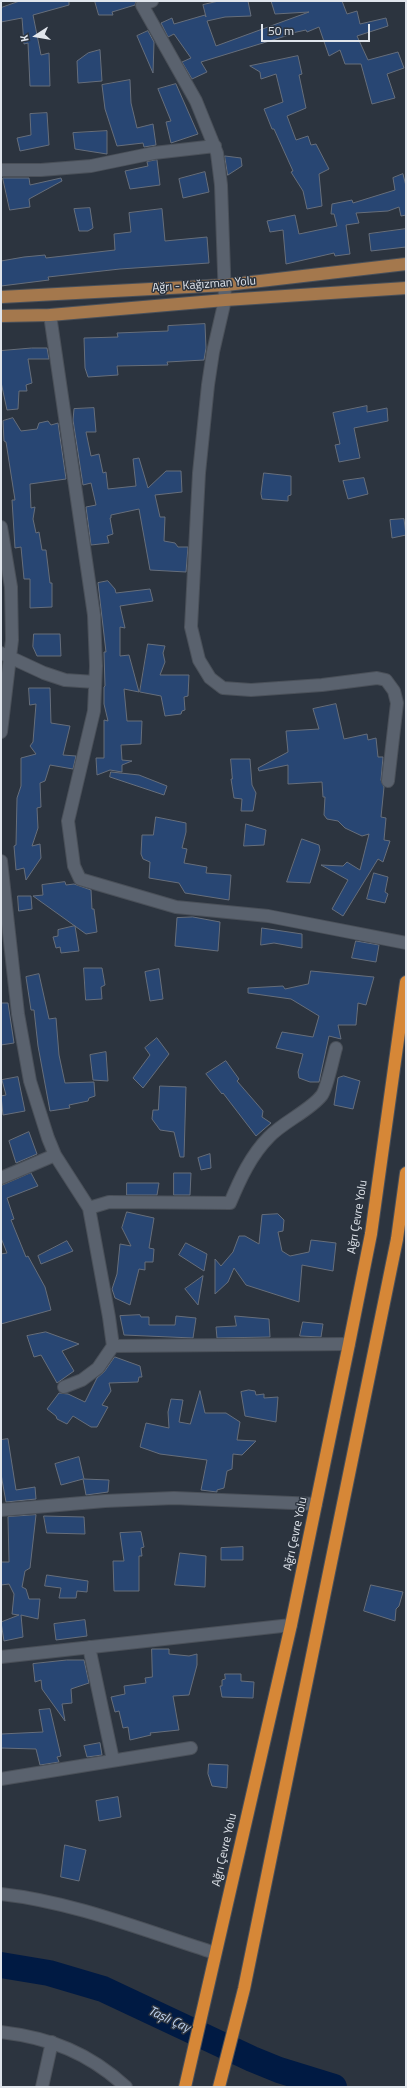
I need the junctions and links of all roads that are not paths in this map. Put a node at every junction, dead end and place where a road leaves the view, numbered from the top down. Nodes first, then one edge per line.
1 (152, 1) edge
2 (215, 146) junction
3 (1, 170) edge
4 (406, 264) edge
5 (226, 285) junction
6 (406, 288) edge
7 (1, 297) edge
8 (225, 300) junction
9 (50, 315) junction
10 (1, 316) edge
11 (1, 527) edge
12 (6, 656) edge
13 (95, 682) junction
14 (1, 732) edge
15 (388, 781) dead end
16 (1, 861) edge
17 (406, 943) edge
18 (6, 955) edge
19 (406, 982) edge
20 (336, 1048) dead end
21 (56, 1155) junction
22 (406, 1173) edge
23 (1, 1178) edge
24 (89, 1208) junction
25 (349, 1344) junction
26 (112, 1346) junction
27 (64, 1387) dead end
28 (316, 1504) junction
29 (1, 1510) edge
30 (291, 1625) junction
31 (89, 1647) junction
32 (1, 1657) edge
33 (191, 1748) dead end
34 (113, 1760) junction
35 (1, 1779) edge
36 (1, 1894) edge
37 (215, 1953) junction
38 (1, 2032) edge
39 (52, 2042) junction
40 (42, 2087) edge
41 (126, 2087) edge
42 (185, 2087) edge
43 (219, 2087) edge

1 - 2 street
2 - 3 street
2 - 5 street
4 - 5 main road, Ağrı - Kağızman Yolu
5 - 7 main road, Ağrı - Kağızman Yolu
5 - 8 street
6 - 8 main road, Ağrı - Kağızman Yolu
8 - 9 main road, Ağrı - Kağızman Yolu
8 - 15 street
9 - 10 main road, Ağrı - Kağızman Yolu
9 - 13 street
11 - 12 street
12 - 13 street
12 - 14 street
13 - 17 street
16 - 18 street
18 - 21 street
19 - 25 highway, Ağrı Çevre Yolu
20 - 24 street
21 - 23 street
21 - 24 street
22 - 43 highway
24 - 26 street
25 - 26 street
25 - 28 highway, Ağrı Çevre Yolu
26 - 27 street
28 - 29 street
28 - 30 highway, Ağrı Çevre Yolu
30 - 31 street
30 - 37 highway, Ağrı Çevre Yolu
31 - 32 street
31 - 34 street
33 - 34 street
34 - 35 street
36 - 37 street
37 - 42 highway, Ağrı Çevre Yolu
38 - 39 street
39 - 40 street
39 - 41 street

